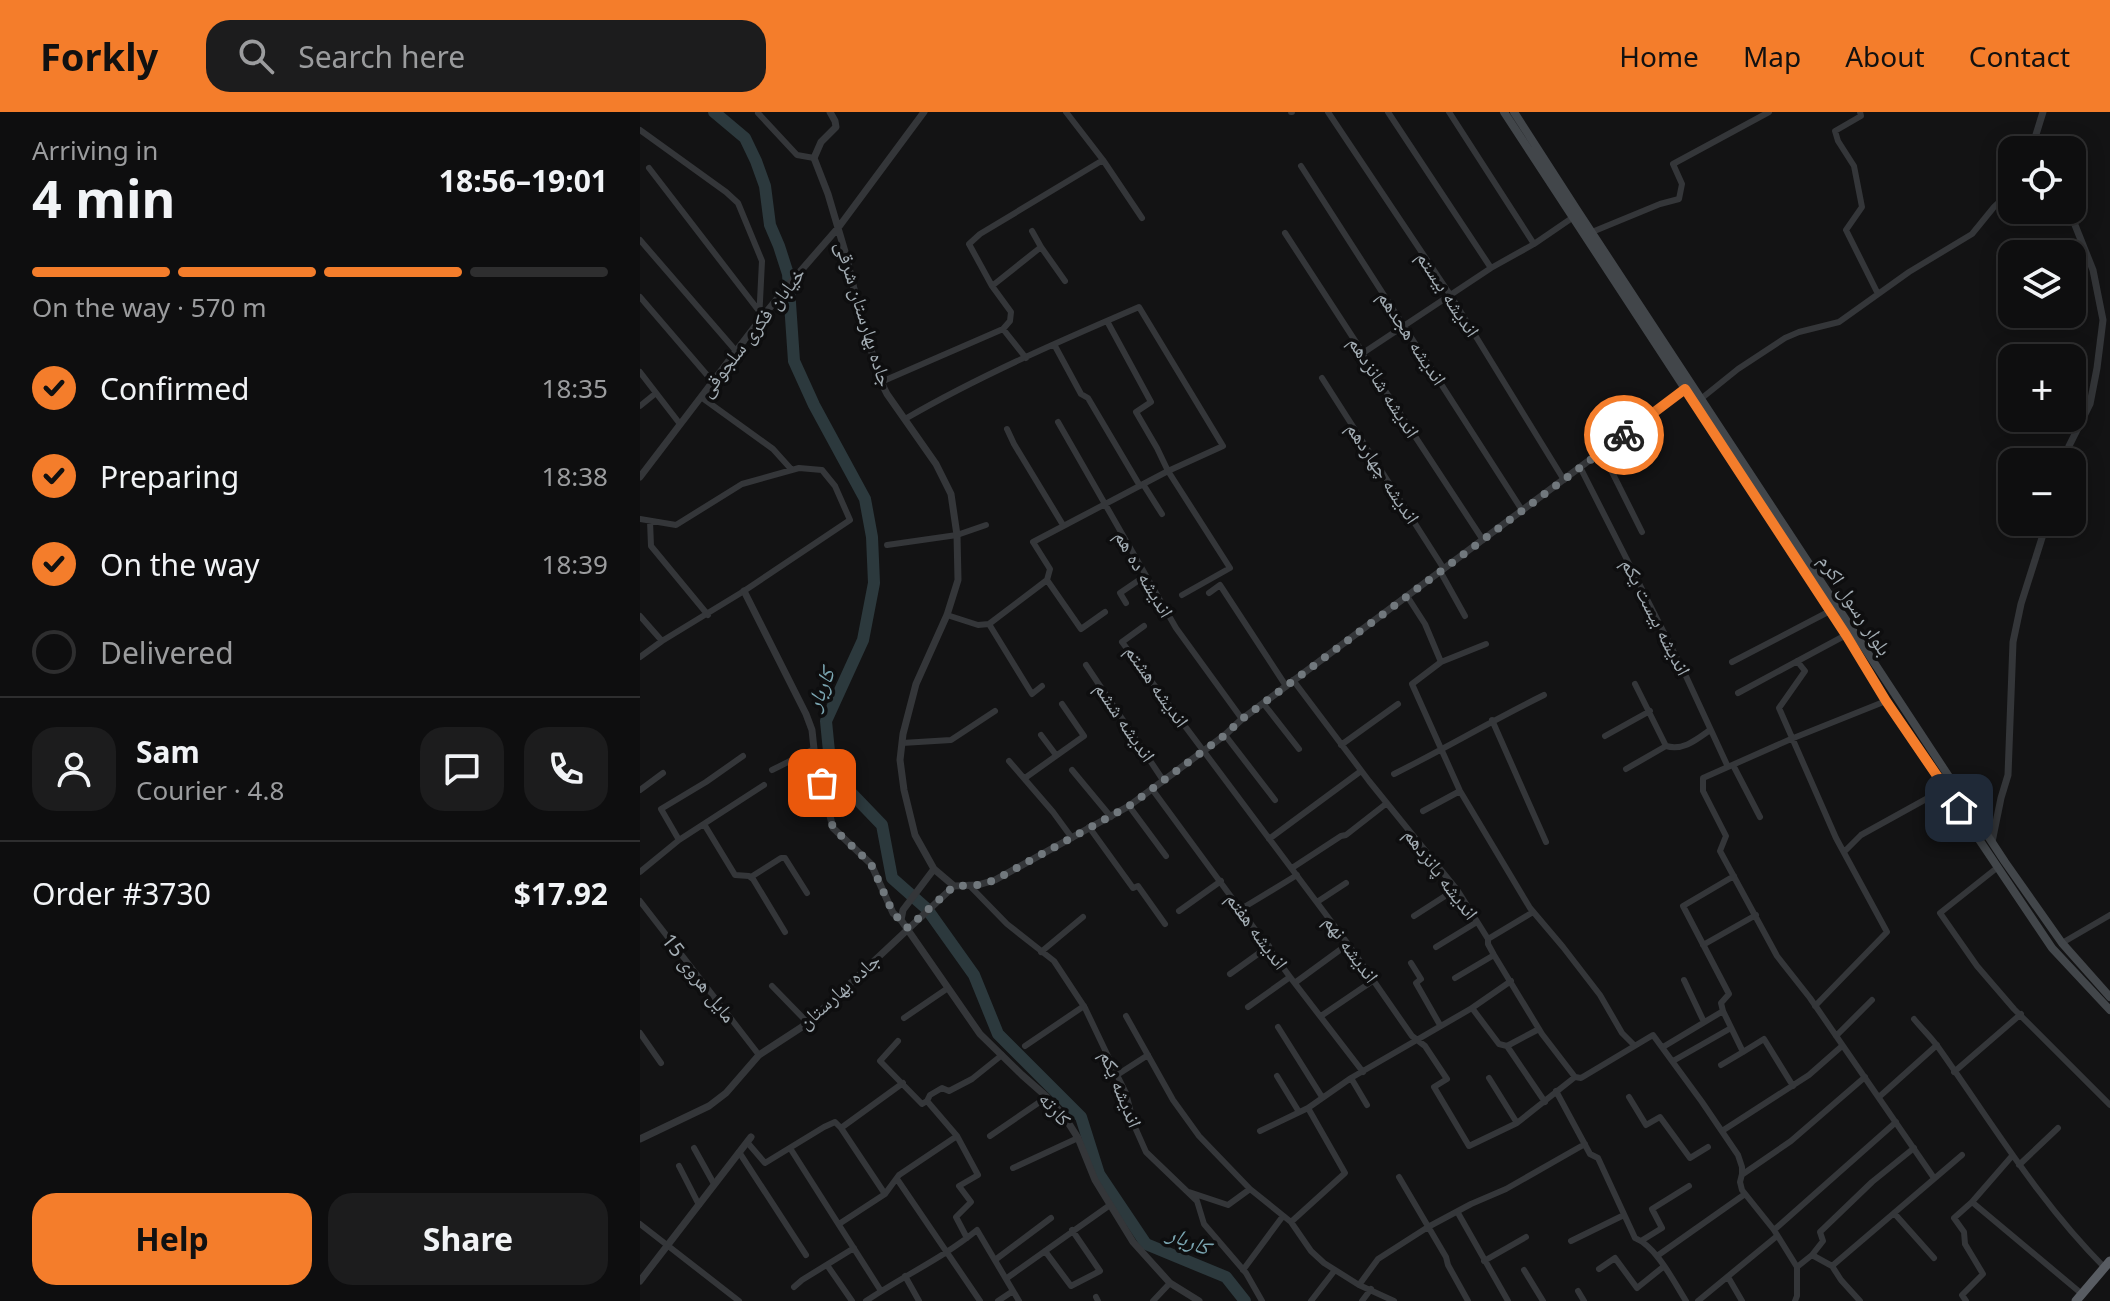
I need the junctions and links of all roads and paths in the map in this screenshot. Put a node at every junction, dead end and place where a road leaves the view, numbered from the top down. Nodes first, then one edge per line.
1 (830, 112) edge
2 (924, 112) edge
3 (1066, 112) edge
4 (1328, 112) edge
5 (1388, 112) edge
6 (1449, 112) edge
7 (1504, 112) edge
8 (1514, 112) edge
9 (1769, 112) edge
10 (1860, 112) edge
11 (2043, 112) edge
12 (758, 113) edge
13 (640, 130) edge
14 (2036, 136) edge
15 (814, 158) junction
16 (1103, 160) junction
17 (1301, 166) dead end
18 (649, 168) dead end
19 (1998, 203) edge
20 (1142, 218) dead end
21 (1572, 218) junction
22 (2075, 224) edge
23 (838, 228) junction
24 (1032, 231) dead end
25 (1592, 232) junction
26 (1285, 233) dead end
27 (640, 240) edge
28 (1534, 244) junction
29 (1041, 247) junction
30 (1491, 268) junction
31 (1065, 281) dead end
32 (992, 286) junction
33 (1878, 294) junction
34 (1451, 296) junction
35 (640, 297) edge
36 (760, 317) junction
37 (1107, 321) junction
38 (1404, 326) junction
39 (1003, 329) junction
40 (1055, 346) junction
41 (736, 351) junction
42 (1363, 353) junction
43 (1026, 358) junction
44 (640, 372) edge
45 (1322, 378) dead end
46 (713, 382) junction
47 (881, 382) junction
48 (1688, 386) junction
49 (656, 393) junction
50 (701, 397) junction
51 (1702, 398) junction
52 (640, 406) edge
53 (905, 419) junction
54 (1058, 422) dead end
55 (680, 424) junction
56 (1007, 429) dead end
57 (2068, 448) edge
58 (1602, 452) junction
59 (1580, 467) junction
60 (791, 469) junction
61 (1168, 471) junction
62 (640, 477) edge
63 (1564, 480) junction
64 (1142, 485) junction
65 (1105, 503) junction
66 (1522, 510) junction
67 (1162, 514) dead end
68 (640, 519) edge
69 (650, 521) junction
70 (986, 525) dead end
71 (1063, 525) junction
72 (1642, 532) dead end
73 (957, 535) junction
74 (2043, 536) edge
75 (1483, 540) junction
76 (887, 545) dead end
77 (1442, 570) junction
78 (1145, 576) junction
79 (1047, 580) junction
80 (744, 591) junction
81 (1209, 593) dead end
82 (1182, 595) dead end
83 (1407, 596) junction
84 (1126, 603) dead end
85 (1830, 611) junction
86 (1105, 612) dead end
87 (708, 615) junction
88 (947, 615) junction
89 (640, 616) edge
90 (1465, 616) dead end
91 (989, 624) junction
92 (1144, 626) dead end
93 (1846, 635) junction
94 (662, 641) junction
95 (1486, 644) dead end
96 (640, 657) edge
97 (1797, 661) junction
98 (1441, 662) junction
99 (1732, 662) dead end
100 (1086, 665) dead end
101 (1293, 680) junction
102 (1635, 684) dead end
103 (1042, 686) dead end
104 (1286, 686) junction
105 (1738, 693) dead end
106 (1544, 695) dead end
107 (1886, 701) junction
108 (1263, 703) junction
109 (1062, 704) dead end
110 (1398, 704) dead end
111 (995, 711) dead end
112 (1650, 711) junction
113 (1242, 719) junction
114 (1492, 720) junction
115 (1710, 730) junction
116 (1041, 735) dead end
117 (1225, 735) junction
118 (1605, 736) dead end
119 (1791, 739) junction
120 (902, 743) junction
121 (1341, 745) junction
122 (1666, 746) junction
123 (814, 749) junction
124 (1299, 749) dead end
125 (1441, 750) junction
126 (1203, 752) junction
127 (1056, 755) junction
128 (743, 756) dead end
129 (1009, 761) dead end
130 (1730, 766) junction
131 (1626, 769) dead end
132 (772, 770) dead end
133 (1072, 770) dead end
134 (1361, 771) junction
135 (663, 773) dead end
136 (1394, 774) dead end
137 (1025, 778) junction
138 (1163, 780) junction
139 (764, 785) dead end
140 (1946, 788) junction
141 (1152, 789) junction
142 (640, 790) edge
143 (1460, 791) junction
144 (1275, 800) dead end
145 (1387, 803) junction
146 (1129, 806) junction
147 (1423, 811) dead end
148 (1111, 817) junction
149 (1760, 817) dead end
150 (704, 824) junction
151 (1089, 827) junction
152 (1072, 838) junction
153 (1269, 839) junction
154 (679, 840) junction
155 (1546, 842) dead end
156 (1988, 845) junction
157 (1844, 852) junction
158 (1166, 856) dead end
159 (1998, 867) junction
160 (1292, 868) junction
161 (640, 872) edge
162 (937, 872) junction
163 (1297, 875) junction
164 (1734, 876) junction
165 (751, 877) junction
166 (1221, 881) junction
167 (1346, 883) dead end
168 (969, 885) junction
169 (954, 886) junction
170 (1456, 889) junction
171 (807, 893) dead end
172 (640, 901) edge
173 (1317, 902) junction
174 (1241, 909) junction
175 (1179, 911) dead end
176 (1533, 912) junction
177 (902, 915) junction
178 (1756, 915) junction
179 (2110, 915) edge
180 (1414, 916) dead end
181 (1083, 917) dead end
182 (1477, 922) junction
183 (1165, 924) dead end
184 (908, 928) junction
185 (785, 932) dead end
186 (1488, 939) junction
187 (2062, 943) junction
188 (1348, 944) junction
189 (1703, 945) junction
190 (1269, 946) junction
191 (1436, 947) dead end
192 (1041, 952) junction
193 (1494, 955) junction
194 (1411, 963) dead end
195 (1230, 974) dead end
196 (1455, 978) dead end
197 (1293, 980) junction
198 (1374, 980) junction
199 (1684, 980) dead end
200 (1511, 981) junction
201 (772, 986) dead end
202 (948, 988) junction
203 (2110, 997) edge
204 (1872, 1000) dead end
205 (1084, 1006) junction
206 (1815, 1006) junction
207 (1248, 1007) dead end
208 (1472, 1008) junction
209 (2110, 1010) edge
210 (1723, 1011) junction
211 (2021, 1014) junction
212 (1126, 1016) dead end
213 (1321, 1016) junction
214 (904, 1018) dead end
215 (1914, 1019) dead end
216 (1704, 1022) junction
217 (808, 1023) junction
218 (1440, 1025) junction
219 (1278, 1027) dead end
220 (1731, 1028) junction
221 (1539, 1029) junction
222 (640, 1033) edge
223 (1836, 1036) junction
224 (1415, 1040) junction
225 (898, 1041) dead end
226 (1634, 1045) junction
227 (1937, 1045) junction
228 (1025, 1046) dead end
229 (1507, 1046) junction
230 (1842, 1046) junction
231 (1663, 1047) junction
232 (1743, 1052) junction
233 (759, 1055) junction
234 (1002, 1055) junction
235 (1148, 1055) junction
236 (1673, 1061) junction
237 (661, 1063) dead end
238 (1721, 1065) dead end
239 (1363, 1072) junction
240 (1954, 1072) junction
241 (1117, 1075) junction
242 (1277, 1076) dead end
243 (1575, 1077) junction
244 (1865, 1077) junction
245 (1351, 1078) junction
246 (1489, 1078) dead end
247 (903, 1083) junction
248 (1793, 1086) junction
249 (1556, 1091) junction
250 (1047, 1097) junction
251 (1322, 1097) junction
252 (1629, 1097) dead end
253 (1879, 1097) junction
254 (927, 1101) junction
255 (1545, 1102) junction
256 (1367, 1105) dead end
257 (2110, 1105) edge
258 (1308, 1108) junction
259 (1299, 1112) junction
260 (1896, 1122) junction
261 (1517, 1123) junction
262 (841, 1128) junction
263 (2058, 1128) dead end
264 (1260, 1131) dead end
265 (1722, 1131) junction
266 (957, 1136) junction
267 (990, 1136) dead end
268 (1078, 1138) junction
269 (640, 1139) edge
270 (749, 1140) joint
271 (1585, 1144) junction
272 (1708, 1147) dead end
273 (694, 1148) dead end
274 (790, 1148) junction
275 (1914, 1148) junction
276 (739, 1152) junction
277 (1962, 1155) dead end
278 (2012, 1156) junction
279 (2019, 1165) junction
280 (679, 1166) dead end
281 (1013, 1168) dead end
282 (1742, 1174) junction
283 (1399, 1177) dead end
284 (1934, 1178) junction
285 (897, 1179) junction
286 (714, 1184) junction
287 (1689, 1186) dead end
288 (1250, 1189) junction
289 (1189, 1192) junction
290 (885, 1194) junction
291 (1745, 1194) junction
292 (1972, 1202) junction
293 (699, 1205) junction
294 (1110, 1205) junction
295 (1458, 1213) junction
296 (1894, 1213) junction
297 (1624, 1215) junction
298 (1283, 1216) junction
299 (1051, 1218) dead end
300 (1291, 1222) junction
301 (640, 1224) edge
302 (839, 1224) junction
303 (1428, 1227) junction
304 (1072, 1230) junction
305 (1776, 1233) junction
306 (1526, 1237) dead end
307 (967, 1238) junction
308 (1571, 1241) dead end
309 (1641, 1241) junction
310 (668, 1245) junction
311 (854, 1248) junction
312 (1045, 1251) junction
313 (947, 1253) junction
314 (806, 1255) dead end
315 (1812, 1255) junction
316 (1657, 1256) junction
317 (1934, 1258) dead end
318 (995, 1260) junction
319 (1484, 1261) junction
320 (2107, 1264) edge
321 (827, 1265) junction
322 (1832, 1266) junction
323 (1663, 1267) junction
324 (1797, 1267) junction
325 (1599, 1269) dead end
326 (1243, 1270) junction
327 (1335, 1270) junction
328 (1524, 1270) dead end
329 (905, 1276) junction
330 (1728, 1277) junction
331 (1007, 1278) junction
332 (640, 1281) edge
333 (1170, 1283) junction
334 (1359, 1285) junction
335 (794, 1287) dead end
336 (1371, 1289) junction
337 (881, 1291) junction
338 (1013, 1291) junction
339 (1578, 1291) dead end
340 (2079, 1297) edge
341 (1466, 1298) edge
342 (739, 1301) edge
343 (852, 1301) edge
344 (866, 1301) edge
345 (919, 1301) edge
346 (980, 1301) edge
347 (998, 1301) edge
348 (1019, 1301) edge
349 (1153, 1301) edge
350 (1199, 1301) edge
351 (1262, 1301) edge
352 (1311, 1301) edge
353 (1362, 1301) edge
354 (1393, 1301) edge
355 (1456, 1301) edge
356 (1510, 1301) edge
357 (1543, 1301) edge
358 (1584, 1301) edge
359 (1686, 1301) edge
360 (1698, 1301) edge
361 (1742, 1301) edge
362 (1795, 1301) edge
363 (1860, 1301) edge
364 (1966, 1301) edge

1 - 15 street
2 - 23 street, خیابان فکری سلجوقی
3 - 16 street
4 - 34 street, اندیشه بیستم
5 - 30 street
6 - 28 street
7 - 21 main road, بلوار رسول اکرم
8 - 25 main road, بلوار رسول اکرم
9 - 25 street
10 - 33 street
11 - 14 street
12 - 15 street
13 - 36 street
15 - 23 street, جاده بهارستان شرقی
16 - 20 street
16 - 32 street
17 - 38 street, اندیشه هجدهم
18 - 36 street
19 - 33 street
21 - 28 street
21 - 48 main road, بلوار رسول اکرم
22 - 57 street
23 - 36 street, خیابان فکری سلجوقی
23 - 47 street, جاده بهارستان شرقی
24 - 29 street
25 - 48 main road, بلوار رسول اکرم
26 - 42 street, اندیشه شانزدهم
27 - 41 street
28 - 30 street
29 - 31 street
29 - 32 street
30 - 34 street
32 - 39 street
33 - 51 street
34 - 38 street
34 - 63 street, اندیشه بیستم
35 - 46 street
36 - 41 street, خیابان فکری سلجوقی
37 - 40 street
37 - 61 street
37 - 61 street
38 - 42 street
38 - 66 street, اندیشه هجدهم
39 - 43 street
39 - 47 street
40 - 43 street
40 - 64 street
41 - 46 street, خیابان فکری سلجوقی
42 - 75 street, اندیشه شانزدهم
43 - 53 street
44 - 49 street
45 - 77 street, اندیشه چهاردهم
46 - 50 street, خیابان فکری سلجوقی
47 - 53 street, جاده بهارستان شرقی
48 - 51 main road, بلوار رسول اکرم
48 - 58 street
48 - 85 main road, بلوار رسول اکرم
49 - 52 street
49 - 55 street
50 - 55 street, خیابان فکری سلجوقی
50 - 60 street
51 - 156 main road, بلوار رسول اکرم
53 - 73 street, جاده بهارستان شرقی
54 - 65 street, اندیشه ده هم
55 - 62 street, خیابان فکری سلجوقی
56 - 71 street
58 - 59 street
58 - 72 street
59 - 63 street
59 - 115 street, اندیشه بیست یکم
60 - 69 street
60 - 80 street
61 - 64 street
61 - 82 street
63 - 66 street
64 - 65 street
64 - 67 street
65 - 71 street
65 - 78 street, اندیشه ده هم
66 - 75 street
68 - 69 street
69 - 87 street
70 - 73 street
71 - 79 street
73 - 76 street
73 - 88 street, جاده بهارستان شرقی
74 - 156 street
75 - 77 street
77 - 83 street
77 - 90 street, اندیشه چهاردهم
78 - 84 street
78 - 113 street, اندیشه ده هم
79 - 86 street
79 - 91 street
80 - 87 street
80 - 123 street, کارته
81 - 104 street
83 - 98 street
83 - 101 street
85 - 93 main road, بلوار رسول اکرم
85 - 99 street
87 - 94 street
88 - 91 street
88 - 120 street, جاده بهارستان شرقی
89 - 94 street
91 - 103 street
92 - 126 street, اندیشه هشتم
93 - 97 street
93 - 107 main road, بلوار رسول اکرم
94 - 96 street
95 - 98 street
97 - 105 street
97 - 119 street
98 - 125 street
100 - 138 street, اندیشه ششم
101 - 104 street
101 - 121 street, اندیشه پانزدهم
102 - 112 street
104 - 108 street
106 - 114 street
107 - 119 street
107 - 140 main road, بلوار رسول اکرم
108 - 113 street
108 - 124 street
109 - 127 street
110 - 121 street
111 - 120 street
112 - 118 street
112 - 122 street
113 - 117 street
114 - 125 street
114 - 155 street
115 - 122 street
115 - 130 street, اندیشه بیست یکم
116 - 127 street
117 - 126 street
117 - 144 street
119 - 130 street
119 - 157 street
120 - 162 street, جاده بهارستان شرقی
121 - 134 street, اندیشه پانزدهم
122 - 131 street
123 - 132 street
123 - 177 street, کارته
125 - 136 street
125 - 143 street
126 - 138 street
126 - 153 street, اندیشه نهم
127 - 137 street
128 - 154 street
129 - 137 street
130 - 149 street, اندیشه بیست یکم
130 - 164 street
133 - 148 street
134 - 145 street, اندیشه پانزدهم
134 - 153 street
135 - 142 street
137 - 152 street
138 - 141 street
139 - 150 street
140 - 156 main road, بلوار رسول اکرم
140 - 157 street
141 - 146 street
141 - 166 street, اندیشه هفتم
143 - 147 street
143 - 176 street
145 - 160 street
145 - 170 street, اندیشه پانزدهم
146 - 148 street
146 - 158 street
148 - 151 street
150 - 154 street
150 - 165 street
151 - 152 street
151 - 183 street
152 - 168 street
153 - 160 street, اندیشه نهم
154 - 161 street
156 - 159 main road, بلوار رسول اکرم
156 - 187 main road, بلوار رسول اکرم
157 - 206 street
159 - 209 main road, بلوار رسول اکرم
159 - 211 street
160 - 163 street, اندیشه نهم
162 - 169 street
162 - 177 street
163 - 173 street, اندیشه نهم
163 - 174 street
164 - 178 street
164 - 189 street
165 - 171 street
165 - 185 street
166 - 174 street, اندیشه هفتم
166 - 175 street
167 - 173 street
168 - 169 street
168 - 192 street, اندیشه یکم
169 - 184 street, جاده بهارستان
170 - 180 street
170 - 182 street, اندیشه پانزدهم
172 - 233 street, مایل هروی 15
173 - 188 street, اندیشه نهم
174 - 190 street, اندیشه هفتم
176 - 186 street
176 - 226 street
177 - 184 street, کارته
178 - 189 street
178 - 206 street
179 - 187 street
181 - 192 street
182 - 186 street, اندیشه پانزدهم
182 - 191 street
184 - 202 street, کارته
184 - 217 street, جاده بهارستان
186 - 193 street, اندیشه پانزدهم
187 - 203 main road, بلوار رسول اکرم
188 - 197 street
188 - 198 street, اندیشه نهم
189 - 210 street
190 - 195 street
190 - 197 street, اندیشه هفتم
192 - 205 street, اندیشه یکم
193 - 196 street
193 - 200 street, اندیشه پانزدهم
194 - 218 street
197 - 207 street
197 - 213 street, اندیشه هفتم
198 - 213 street
198 - 224 street, اندیشه نهم
199 - 216 street
200 - 208 street
200 - 221 street, اندیشه پانزدهم
201 - 217 street
202 - 214 street
202 - 234 street, کارته
204 - 223 street
205 - 228 street
205 - 241 street, اندیشه یکم
206 - 223 street
208 - 218 street
208 - 229 street
210 - 216 street
210 - 220 street
211 - 240 street
211 - 257 street
212 - 235 street
213 - 239 street, اندیشه هفتم
215 - 227 street
216 - 231 street
217 - 233 street, جاده بهارستان
218 - 224 street
219 - 251 street
220 - 232 street
220 - 236 street
221 - 229 street
221 - 243 street, اندیشه پانزدهم
222 - 237 street
223 - 230 street
224 - 239 street
224 - 261 street, اندیشه نهم
225 - 247 street
226 - 231 street
226 - 243 street
227 - 240 street
227 - 253 street
229 - 255 street
230 - 244 street
230 - 248 street
231 - 236 street
232 - 238 street
232 - 248 street
233 - 269 street, جاده بهارستان
234 - 250 street, کارته
234 - 254 street
235 - 241 street
235 - 288 street
236 - 265 street
239 - 245 street
240 - 278 street
241 - 289 street, اندیشه یکم
242 - 259 street
243 - 249 street
244 - 253 street
244 - 282 street
245 - 251 street
245 - 256 street
246 - 261 street
247 - 254 street
247 - 262 street
248 - 265 street
249 - 255 street
249 - 271 street
250 - 267 street
250 - 268 street, کارته
251 - 258 street
252 - 272 street
253 - 260 street
254 - 266 street
255 - 261 street
258 - 259 street
258 - 300 street
259 - 264 street
260 - 275 street
260 - 305 street
262 - 274 street
262 - 290 street
263 - 279 street
265 - 282 street
266 - 285 street
266 - 307 street
268 - 281 street
268 - 294 street, کارته
270 - 274 street
270 - 276 street
271 - 295 street
271 - 297 street
273 - 286 street
274 - 302 street
275 - 284 street
275 - 315 street
276 - 286 street
276 - 314 street
277 - 284 street
278 - 279 street
278 - 292 street
279 - 320 street
280 - 293 street
282 - 291 street
283 - 303 street
284 - 296 street
285 - 290 street
285 - 313 street
286 - 293 street
287 - 309 street
288 - 289 street
288 - 298 street
289 - 326 street, اندیشه یکم
290 - 302 street
291 - 305 street
291 - 316 street
292 - 340 street
292 - 364 street
293 - 310 street
294 - 304 street
294 - 333 street, کارته
295 - 303 street
295 - 319 street
296 - 317 street
296 - 322 street
297 - 308 street
297 - 309 street
298 - 300 street
298 - 326 street
299 - 318 street
300 - 327 street
301 - 310 street
302 - 311 street
303 - 334 street
303 - 341 street
304 - 312 street
304 - 312 street
305 - 324 street
305 - 330 street
306 - 319 street
307 - 313 street
307 - 318 street
309 - 316 street
310 - 332 street
310 - 342 street
311 - 321 street
311 - 337 street
312 - 331 street
313 - 329 street
313 - 346 street
315 - 322 street
315 - 324 street
316 - 323 street
318 - 331 street
319 - 356 street
320 - 340 highway
321 - 335 street
321 - 343 street
322 - 363 street
323 - 325 street
323 - 359 street
324 - 362 street
326 - 351 street, اندیشه یکم
327 - 334 street
327 - 352 street
328 - 357 street
329 - 337 street
329 - 345 street
330 - 360 street
330 - 361 street
331 - 338 street
333 - 349 street
333 - 350 street, کارته
334 - 336 street
336 - 353 street
336 - 354 street
337 - 344 street
338 - 347 street
338 - 348 street
339 - 358 street
341 - 355 street

